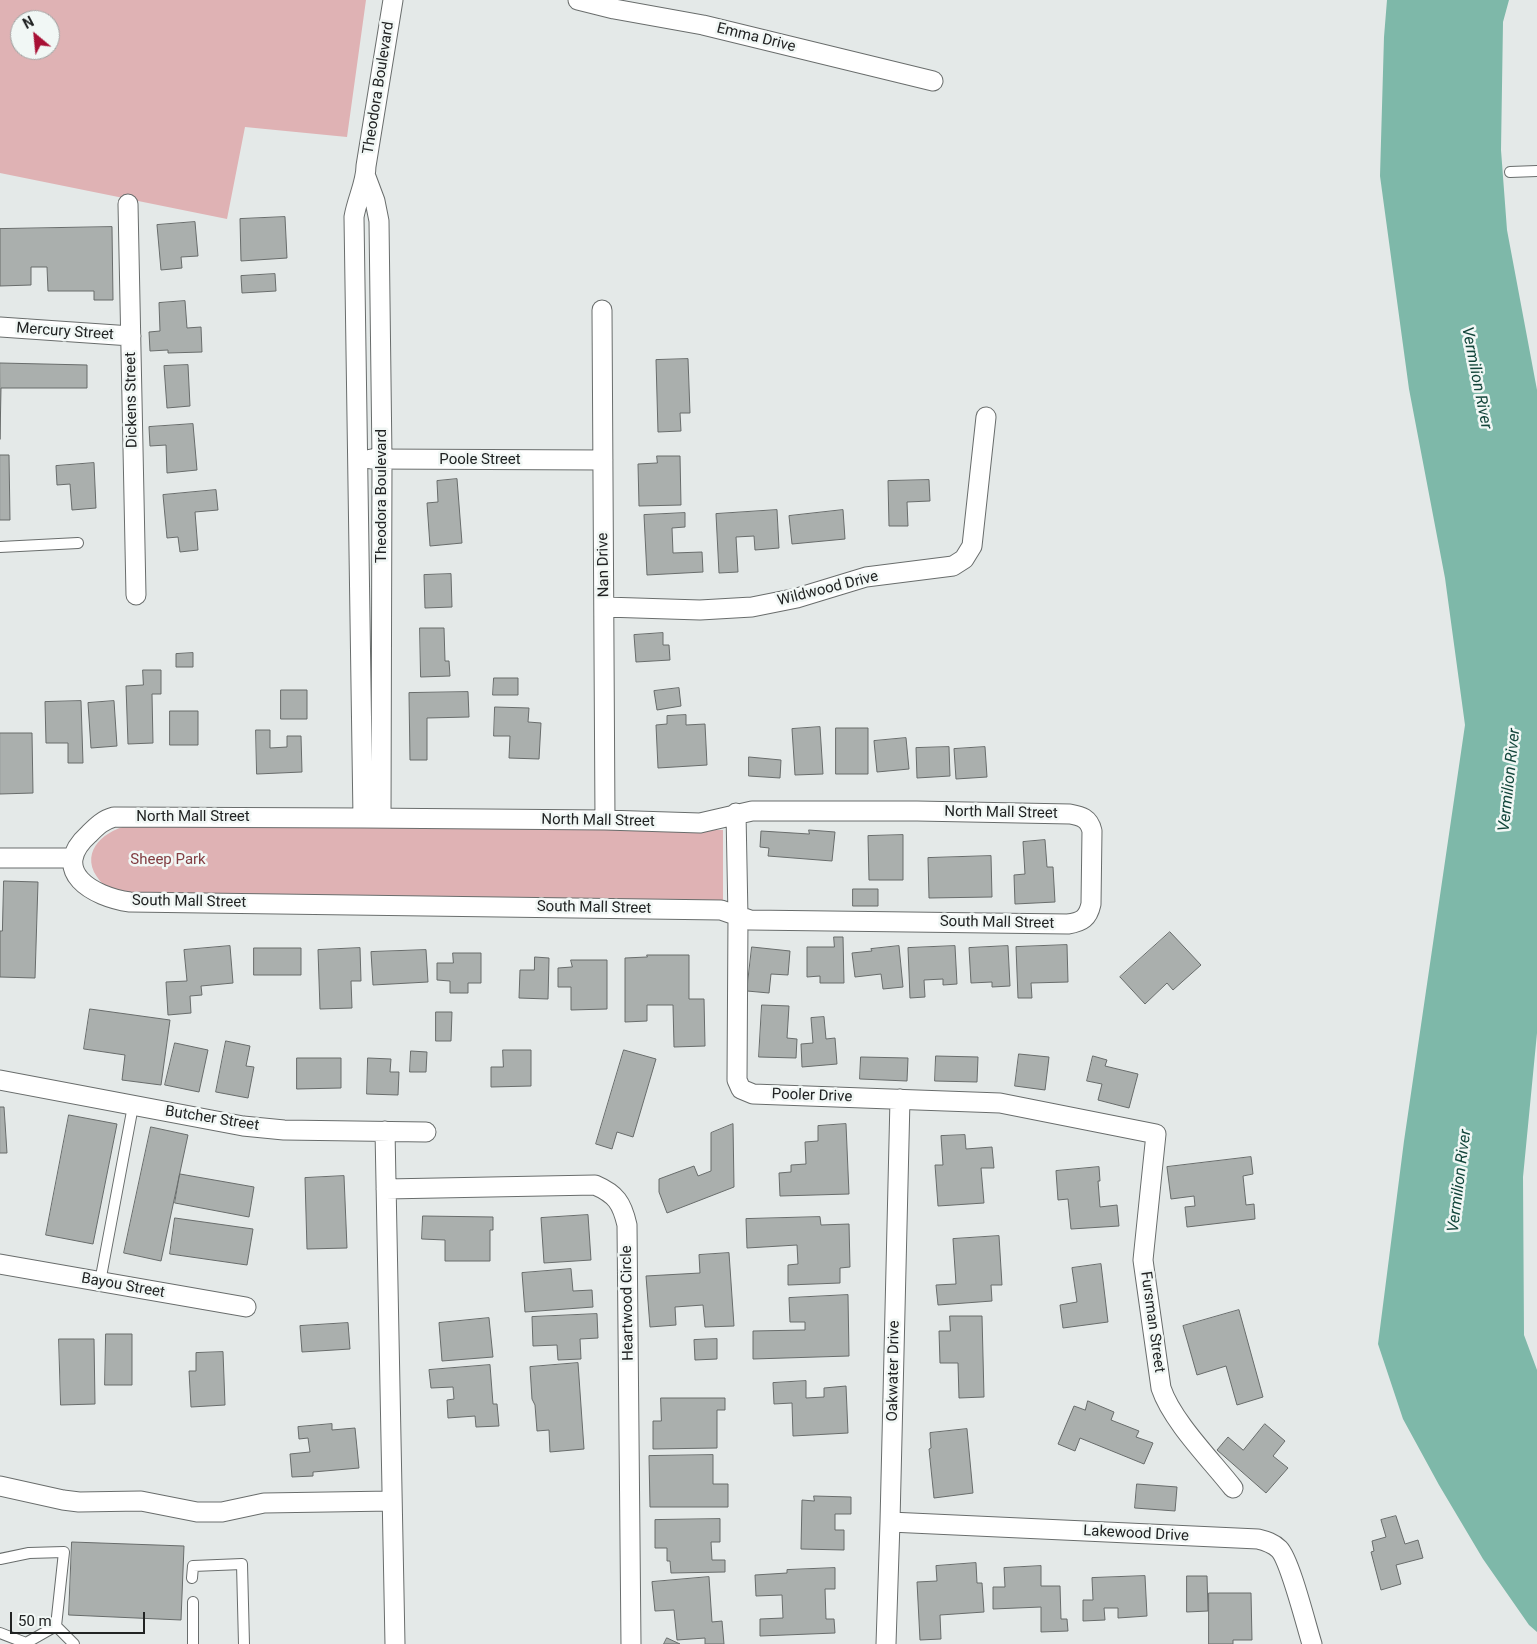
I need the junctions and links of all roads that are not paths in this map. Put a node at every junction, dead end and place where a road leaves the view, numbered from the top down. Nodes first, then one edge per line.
1 (393, 0) edge
2 (578, 0) edge
3 (933, 81) dead end
4 (1537, 171) edge
5 (1510, 172) dead end
6 (366, 176) junction
7 (128, 204) dead end
8 (602, 310) dead end
9 (0, 328) edge
10 (131, 336) junction
11 (986, 417) dead end
12 (358, 458) junction
13 (382, 459) junction
14 (603, 460) junction
15 (78, 543) dead end
16 (0, 547) edge
17 (136, 595) dead end
18 (604, 607) junction
19 (736, 813) junction
20 (363, 818) junction
21 (381, 818) junction
22 (605, 820) junction
23 (0, 858) edge
24 (72, 858) junction
25 (1092, 871) joint
26 (738, 917) junction
27 (0, 1080) edge
28 (900, 1099) junction
29 (134, 1106) junction
30 (385, 1131) junction
31 (426, 1132) dead end
32 (1156, 1134) joint
33 (386, 1189) junction
34 (0, 1264) edge
35 (100, 1282) junction
36 (246, 1307) dead end
37 (0, 1486) edge
38 (1233, 1488) dead end
39 (392, 1500) junction
40 (890, 1522) junction
41 (0, 1559) edge
42 (192, 1578) dead end
43 (193, 1602) dead end
44 (56, 1626) junction
45 (0, 1633) edge
46 (74, 1644) edge
47 (193, 1644) edge
48 (244, 1644) edge
49 (395, 1644) edge
50 (631, 1644) edge
51 (886, 1644) edge
52 (1312, 1644) edge

1 - 6 street, Theodora Boulevard
2 - 3 street, Emma Drive
4 - 5 lane
6 - 12 street, Theodora Boulevard
6 - 13 street, Theodora Boulevard
7 - 10 street, Dickens Street
8 - 14 street, Nan Drive
9 - 10 street, Mercury Street
10 - 17 street, Dickens Street
11 - 18 street, Wildwood Drive
12 - 13 street, Poole Street
12 - 20 street, Theodora Boulevard
13 - 14 street, Poole Street
13 - 21 street, Theodora Boulevard
14 - 18 street, Nan Drive
15 - 16 lane
18 - 22 street, Nan Drive
19 - 22 street, North Mall Street
19 - 25 street, North Mall Street
19 - 26 street, Pooler Drive
20 - 21 street, North Mall Street
20 - 24 street, North Mall Street
21 - 22 street, North Mall Street
23 - 24 street
24 - 26 street, South Mall Street
25 - 26 street, South Mall Street
26 - 28 street, Pooler Drive
27 - 29 street, Butcher Street
28 - 32 street, Pooler Drive
28 - 40 street, Oakwater Drive
29 - 30 street, Butcher Street
29 - 35 lane
30 - 31 street, Butcher Street
30 - 33 street
32 - 38 street, Fursman Street
33 - 39 street
33 - 50 street, Heartwood Circle
34 - 35 street, Bayou Street
35 - 36 street, Bayou Street
37 - 39 street
39 - 49 street
40 - 51 street, Oakwater Drive
40 - 52 street, Lakewood Drive
41 - 44 lane
42 - 48 lane
43 - 47 lane
44 - 45 lane
44 - 46 lane

